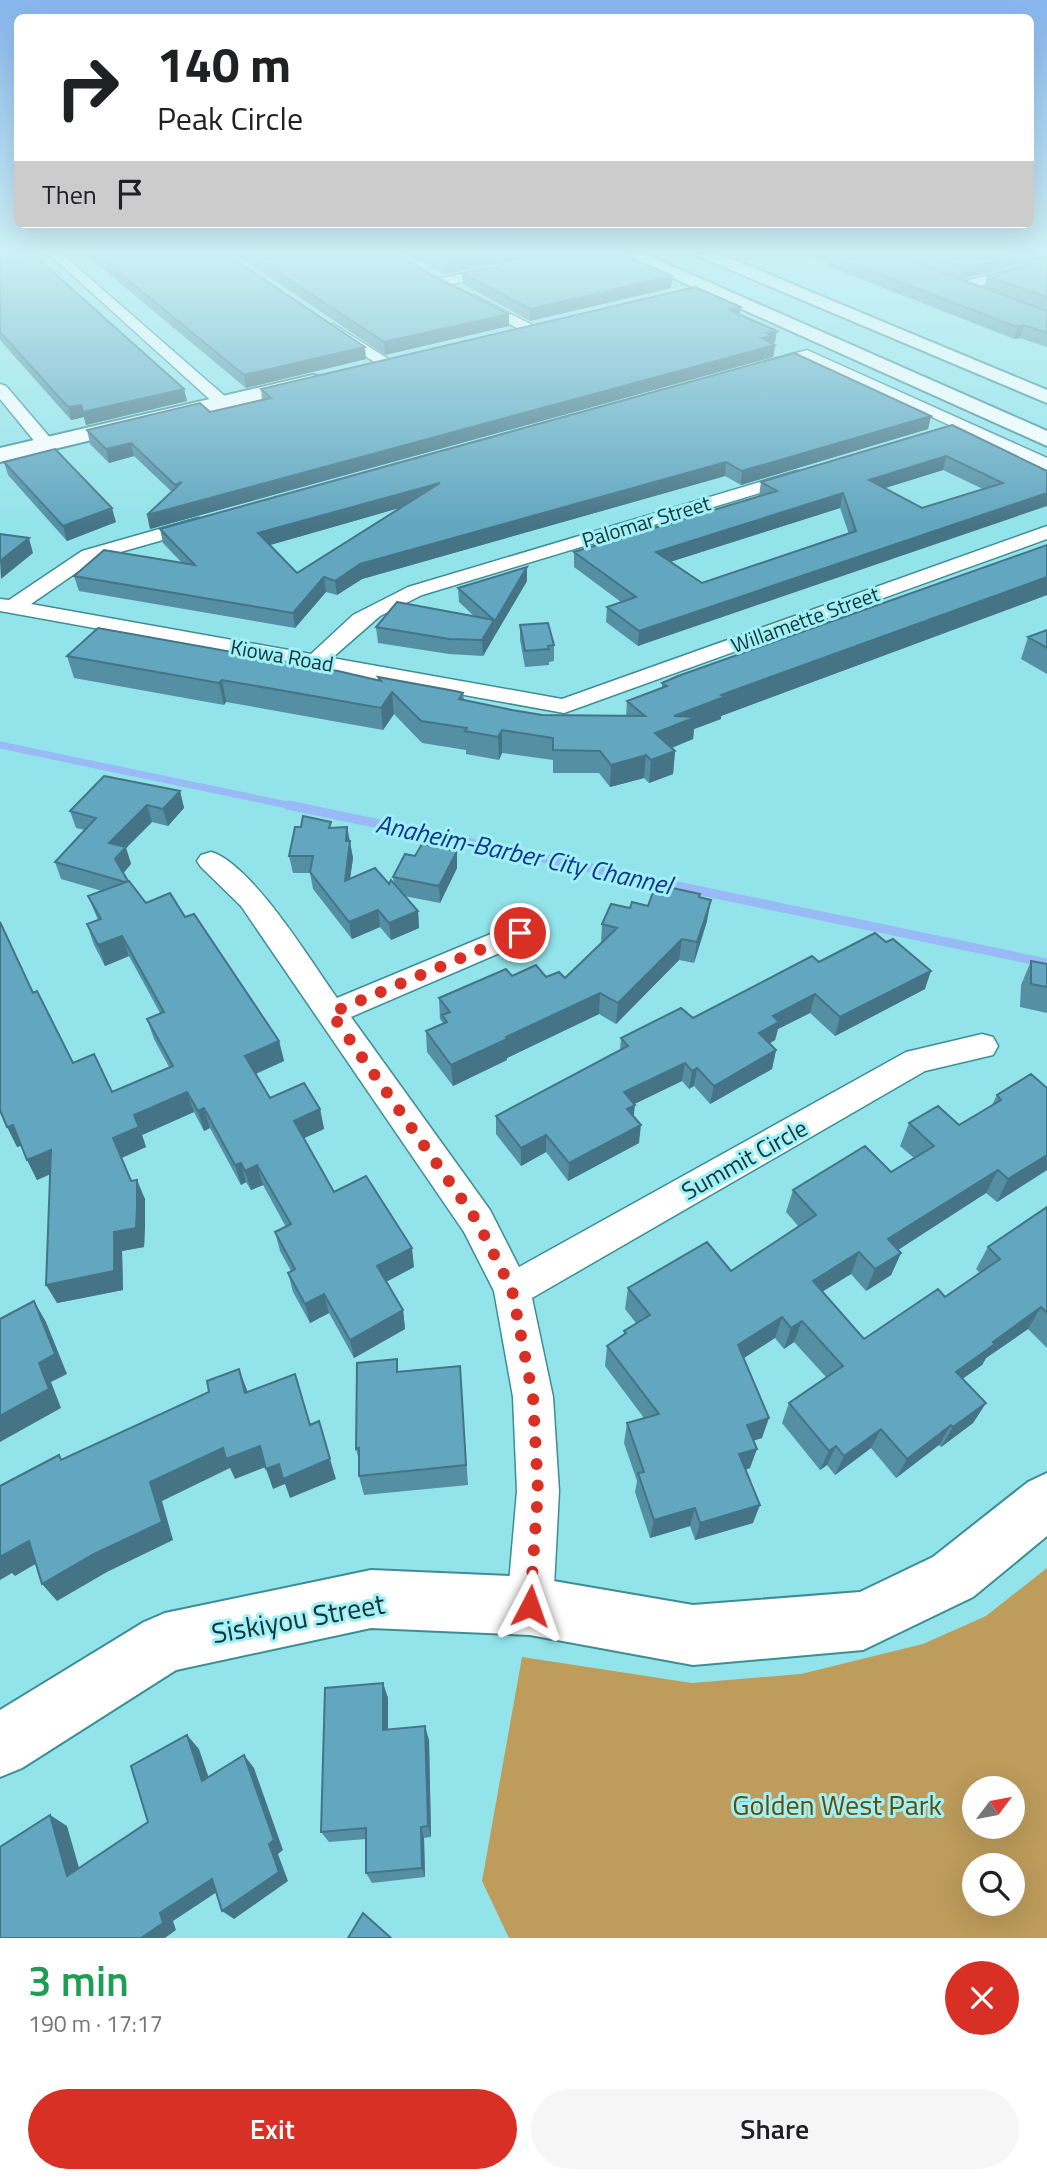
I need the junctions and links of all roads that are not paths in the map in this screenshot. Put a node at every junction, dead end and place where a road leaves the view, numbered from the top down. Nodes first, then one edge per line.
1 (157, 344) edge
2 (362, 344) edge
3 (834, 344) edge
4 (922, 344) edge
5 (391, 362) joint
6 (358, 370) edge
7 (740, 373) edge
8 (330, 376) edge
9 (0, 389) edge
10 (1047, 397) edge
11 (222, 402) junction
12 (995, 417) junction
13 (963, 426) junction
14 (937, 434) edge
15 (1047, 439) edge
16 (46, 444) junction
17 (0, 455) edge
18 (1047, 465) edge
19 (818, 470) edge
20 (222, 517) edge
21 (1047, 532) edge
22 (6, 606) edge
23 (316, 661) junction
24 (564, 706) joint
25 (211, 861) dead end
26 (520, 933) dead end
27 (331, 1013) junction
28 (982, 1046) dead end
29 (512, 1290) junction
30 (1047, 1501) edge
31 (530, 1606) junction
32 (0, 1746) edge

1 - 11 street
2 - 5 street
3 - 12 main road
4 - 10 main road
5 - 6 main road
7 - 13 street
8 - 11 main road
9 - 16 street
11 - 16 main road
12 - 13 street
12 - 15 main road
13 - 14 street
13 - 18 street
16 - 17 main road
19 - 23 street, Palomar Street
20 - 22 street
21 - 24 street, Willamette Street
22 - 23 street, Kiowa Road
23 - 24 street, Kiowa Road
25 - 27 street
26 - 27 street
27 - 29 street
28 - 29 street, Summit Circle
29 - 31 street
30 - 31 main road, Siskiyou Street
31 - 32 main road, Siskiyou Street

